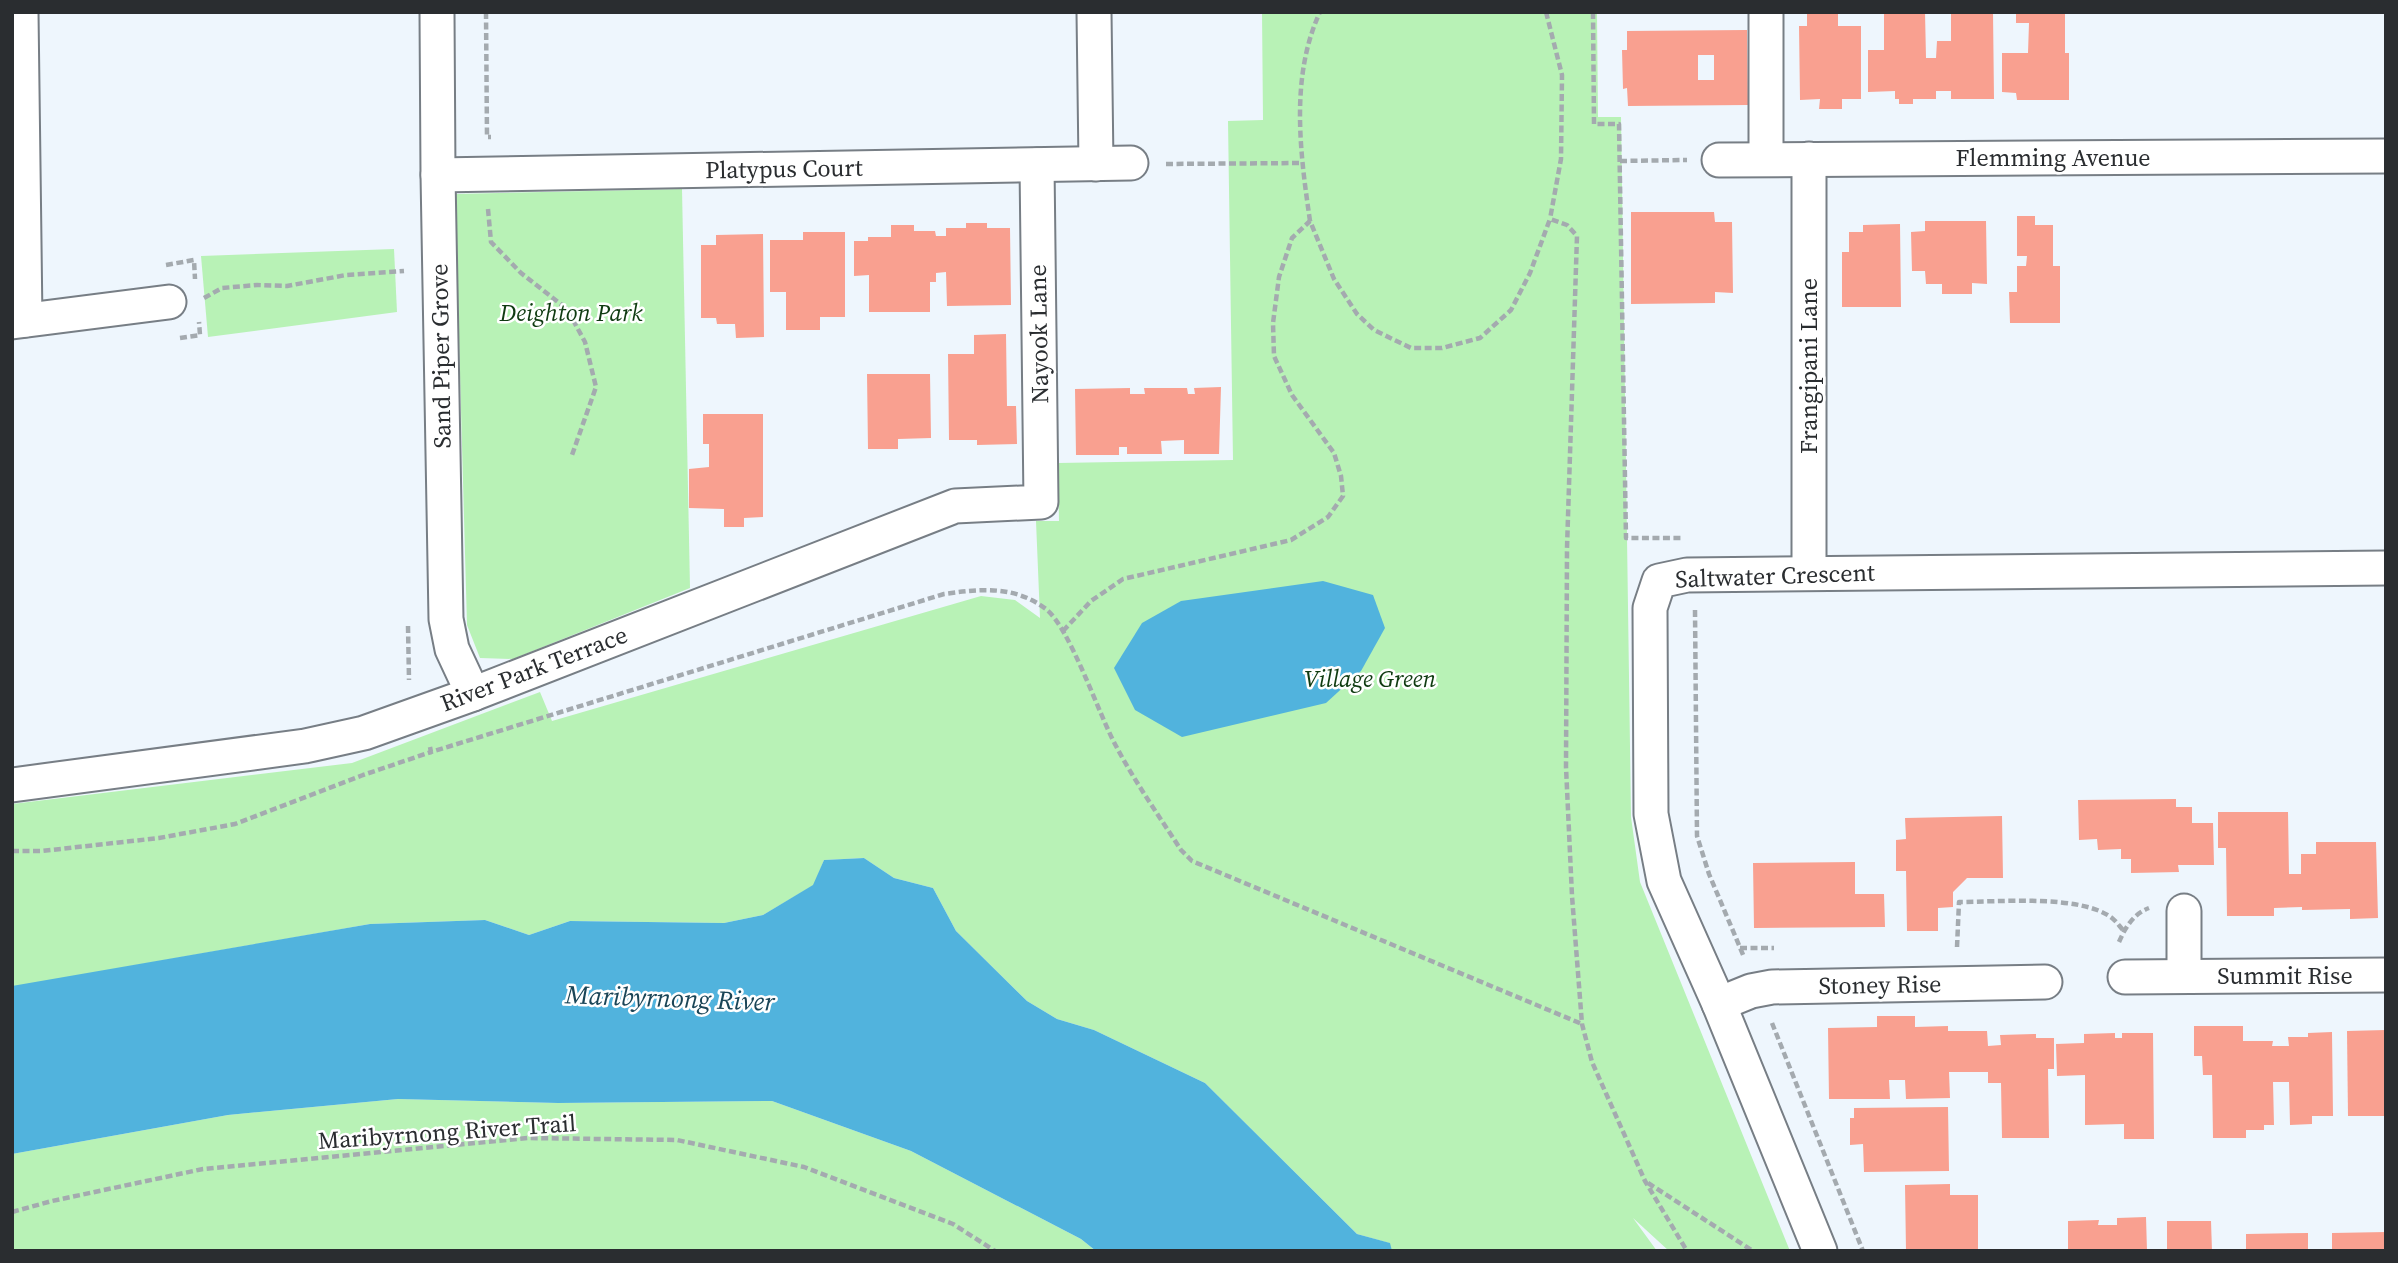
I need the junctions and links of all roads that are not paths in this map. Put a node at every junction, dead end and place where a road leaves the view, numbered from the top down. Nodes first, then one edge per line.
1 (21, 12) edge
2 (437, 12) edge
3 (1094, 12) edge
4 (1766, 12) edge
5 (2386, 156) edge
6 (1766, 159) junction
7 (1809, 159) junction
8 (1719, 160) road end
9 (1096, 164) junction
10 (1145, 164) road end
11 (1037, 165) junction
12 (438, 175) junction
13 (183, 302) road end
14 (19, 321) edge
15 (1041, 502) joint
16 (2386, 568) edge
17 (1809, 573) junction
18 (472, 694) junction
19 (12, 785) edge
20 (2184, 911) dead end
21 (2386, 975) edge
22 (2184, 976) junction
23 (2125, 977) dead end
24 (2045, 982) dead end
25 (1719, 1004) junction
26 (1820, 1251) edge

1 - 14 street
2 - 12 street, Sand Piper Grove
3 - 9 street
4 - 6 street
5 - 7 street, Flemming Avenue
6 - 7 street, Flemming Avenue
6 - 8 street, Flemming Avenue
7 - 17 street, Frangipani Lane
9 - 10 street, Platypus Court
9 - 11 street, Platypus Court
11 - 12 street, Platypus Court
11 - 15 street, Nayook Lane
12 - 18 street, Sand Piper Grove
13 - 14 street
15 - 18 street, River Park Terrace
16 - 17 street, Saltwater Crescent
17 - 25 street, Saltwater Crescent
18 - 19 street, River Park Terrace
20 - 22 street, Summit Rise
21 - 22 street, Summit Rise
22 - 23 street, Summit Rise
24 - 25 street, Stoney Rise
25 - 26 street, Saltwater Crescent

